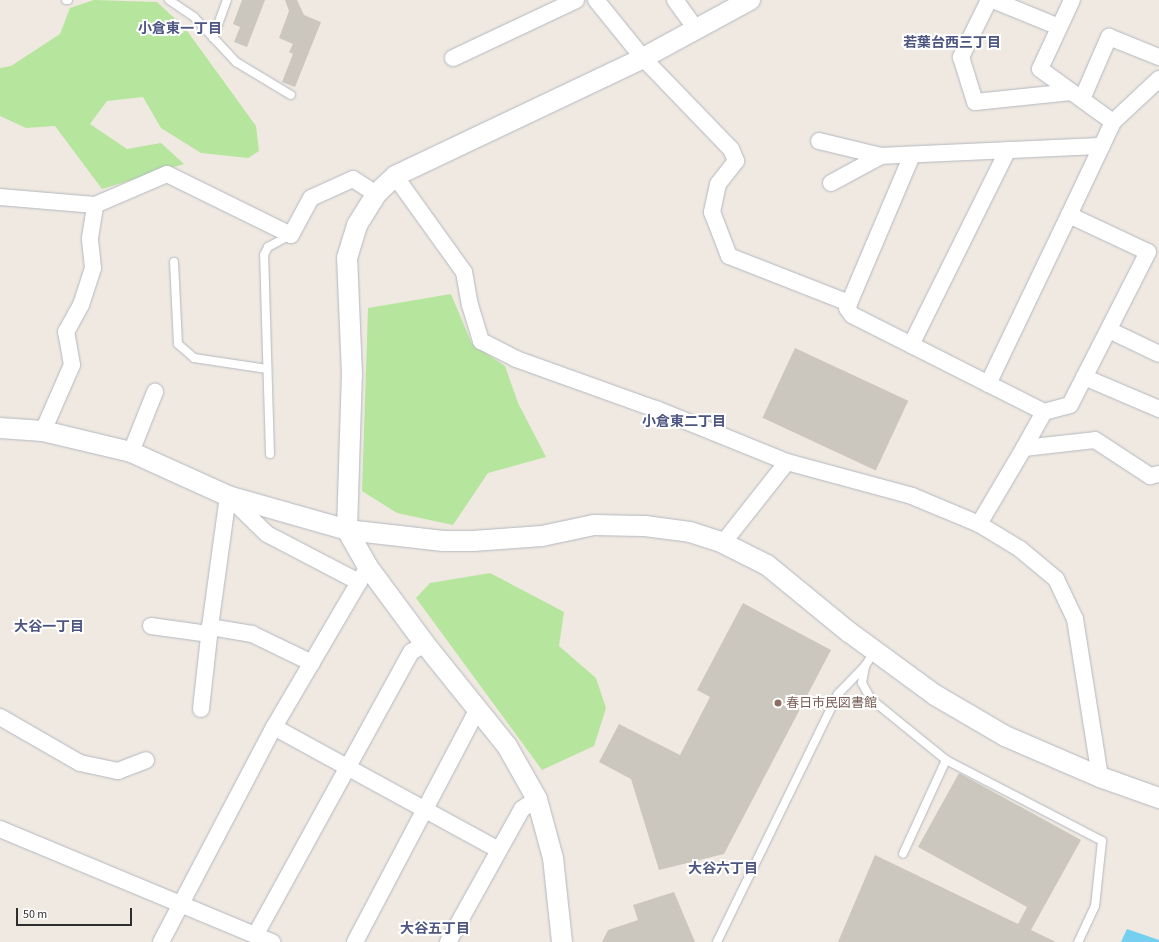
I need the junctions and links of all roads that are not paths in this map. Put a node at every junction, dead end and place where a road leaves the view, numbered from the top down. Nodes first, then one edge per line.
1 (169, 0) edge
2 (227, 0) edge
3 (576, 0) edge
4 (596, 0) edge
5 (675, 0) edge
6 (750, 0) edge
7 (989, 0) edge
8 (993, 0) edge
9 (1072, 0) edge
10 (1059, 27) junction
11 (697, 30) junction
12 (213, 38) junction
13 (1159, 57) edge
14 (454, 58) dead end
15 (643, 58) junction
16 (1159, 79) edge
17 (291, 95) dead end
18 (1076, 95) junction
19 (1113, 122) junction
20 (819, 141) dead end
21 (1102, 146) junction
22 (1008, 150) junction
23 (912, 154) junction
24 (881, 156) junction
25 (395, 176) junction
26 (831, 183) dead end
27 (376, 194) junction
28 (0, 197) edge
29 (95, 205) junction
30 (1069, 215) junction
31 (290, 235) junction
32 (174, 262) dead end
33 (849, 303) junction
34 (1108, 330) junction
35 (911, 345) junction
36 (1159, 354) edge
37 (267, 369) junction
38 (1084, 377) junction
39 (988, 384) junction
40 (155, 392) dead end
41 (1159, 409) edge
42 (1044, 412) junction
43 (0, 428) edge
44 (43, 431) junction
45 (1024, 448) junction
46 (131, 452) junction
47 (270, 454) dead end
48 (787, 462) junction
49 (1159, 474) edge
50 (228, 496) junction
51 (979, 524) junction
52 (347, 530) junction
53 (723, 543) junction
54 (364, 574) junction
55 (151, 626) dead end
56 (209, 630) junction
57 (425, 644) junction
58 (870, 658) junction
59 (312, 663) junction
60 (201, 709) dead end
61 (478, 709) junction
62 (0, 717) edge
63 (274, 727) junction
64 (146, 760) dead end
65 (946, 760) junction
66 (347, 766) junction
67 (1100, 777) junction
68 (1159, 798) edge
69 (537, 799) junction
70 (424, 809) junction
71 (0, 829) edge
72 (499, 850) junction
73 (903, 854) dead end
74 (182, 903) junction
75 (256, 934) junction
76 (162, 942) edge
77 (272, 942) edge
78 (355, 942) edge
79 (448, 942) edge
80 (562, 942) edge
81 (717, 942) edge
82 (1078, 942) edge

1 - 12 lane
2 - 12 lane
3 - 14 street
4 - 15 street
5 - 11 street
6 - 11 street
7 - 18 street
8 - 10 street
9 - 10 street
10 - 18 street
11 - 15 street
12 - 17 lane
13 - 18 street
15 - 25 street
15 - 33 street
16 - 19 street
18 - 19 street
19 - 21 street
20 - 24 street
21 - 22 street
21 - 30 street
22 - 23 street
22 - 35 street
23 - 24 street
23 - 33 street
24 - 26 street
25 - 27 street
25 - 48 street
27 - 31 street
27 - 52 street
28 - 29 street
29 - 31 street
29 - 44 street
30 - 34 street
30 - 39 street
31 - 37 lane
32 - 37 lane
33 - 35 street
34 - 36 street
34 - 38 street
35 - 39 street
37 - 47 lane
38 - 41 street
38 - 42 street
39 - 42 street
40 - 46 street
42 - 45 street
43 - 44 street
44 - 46 street
45 - 49 street
45 - 51 street
46 - 50 street
48 - 51 street
48 - 53 street
50 - 52 street
50 - 54 street
50 - 56 street
51 - 67 street
52 - 53 street
52 - 54 street
53 - 58 street
54 - 57 street
54 - 59 street
55 - 56 street
56 - 59 street
56 - 60 street
57 - 61 street
57 - 66 street
58 - 65 lane
58 - 67 street
58 - 81 lane
59 - 63 street
61 - 69 street
61 - 70 street
62 - 64 street
63 - 66 street
63 - 74 street
65 - 73 lane
65 - 82 lane
66 - 70 street
66 - 75 street
67 - 68 street
69 - 72 street
69 - 80 street
70 - 72 street
70 - 78 street
71 - 74 street
72 - 79 street
74 - 75 street
74 - 76 street
75 - 77 street

